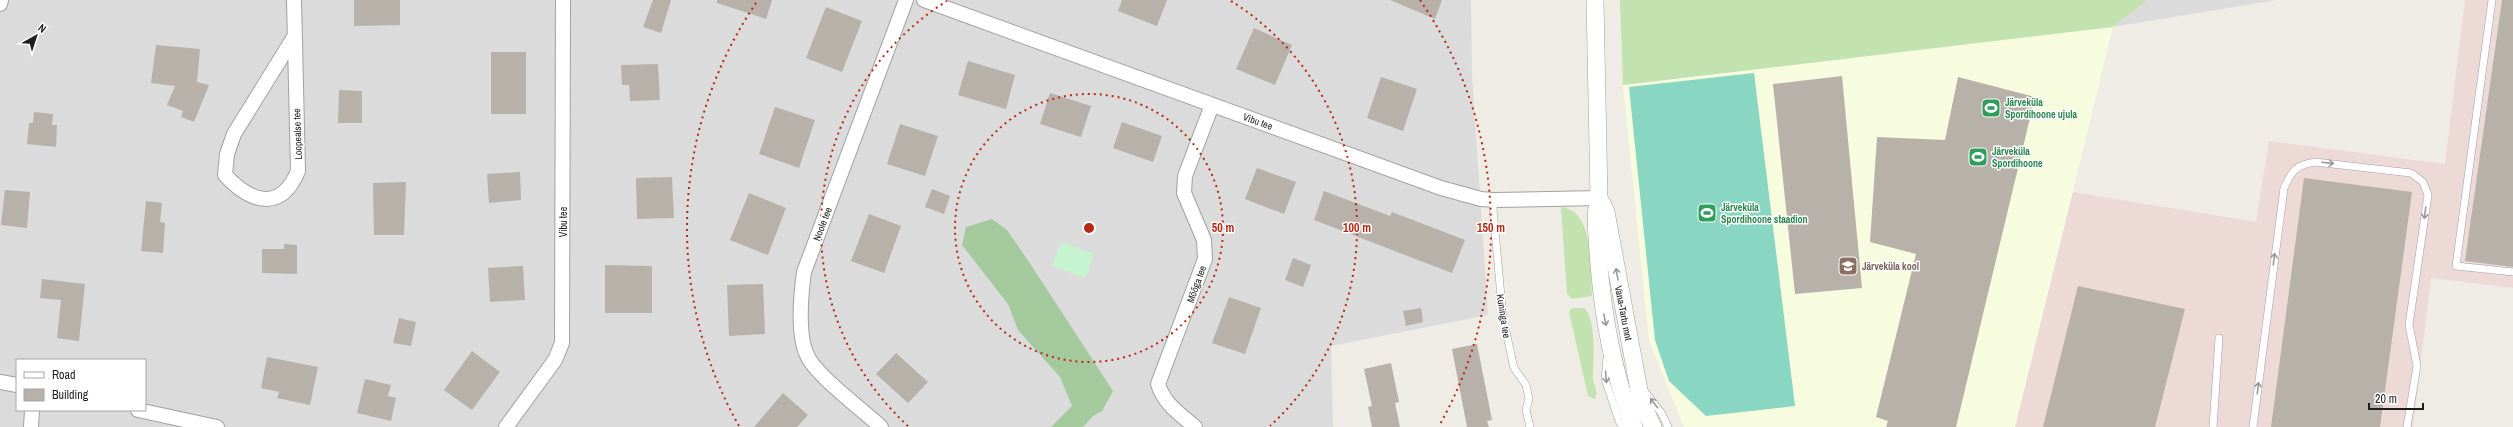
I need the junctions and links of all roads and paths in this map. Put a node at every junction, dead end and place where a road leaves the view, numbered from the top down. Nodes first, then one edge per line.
1 (1, 0) edge
2 (294, 0) edge
3 (563, 0) edge
4 (906, 0) edge
5 (924, 0) edge
6 (1595, 0) edge
7 (2492, 0) edge
8 (0, 4) edge
9 (294, 37) junction
10 (1212, 105) junction
11 (1599, 198) junction
12 (1494, 200) junction
13 (2513, 272) edge
14 (2219, 338) dead end
15 (1609, 339) junction
16 (1637, 381) junction
17 (0, 382) edge
18 (16, 385) edge
19 (32, 411) edge
20 (143, 411) edge
21 (31, 427) edge
22 (217, 427) edge
23 (506, 427) edge
24 (881, 427) edge
25 (1195, 427) edge
26 (1530, 427) edge
27 (1623, 427) edge
28 (1634, 427) edge
29 (1653, 427) edge
30 (1668, 427) edge
31 (2213, 427) edge
32 (2253, 427) edge
33 (2407, 427) edge

1 - 8 street
2 - 9 street, Loopealse tee
3 - 23 street, Vibu tee
4 - 24 street, Noole tee
5 - 10 street, Vibu tee
6 - 11 street, Vana-Tartu mnt
7 - 13 lane
9 - 9 street, Loopealse tee
10 - 12 street, Vibu tee
10 - 25 street, Mõõga tee
11 - 12 street, Vibu tee
11 -> 15 street, Vana-Tartu mnt
16 -> 11 street, Vana-Tartu mnt
12 - 26 lane, Kuninga tee
14 - 31 lane
15 -> 27 lane
15 - 28 street, Vana-Tartu mnt
16 - 29 street, Vana-Tartu mnt
30 -> 16 lane
17 - 18 street
19 - 21 street
20 - 22 street
32 -> 33 lane

